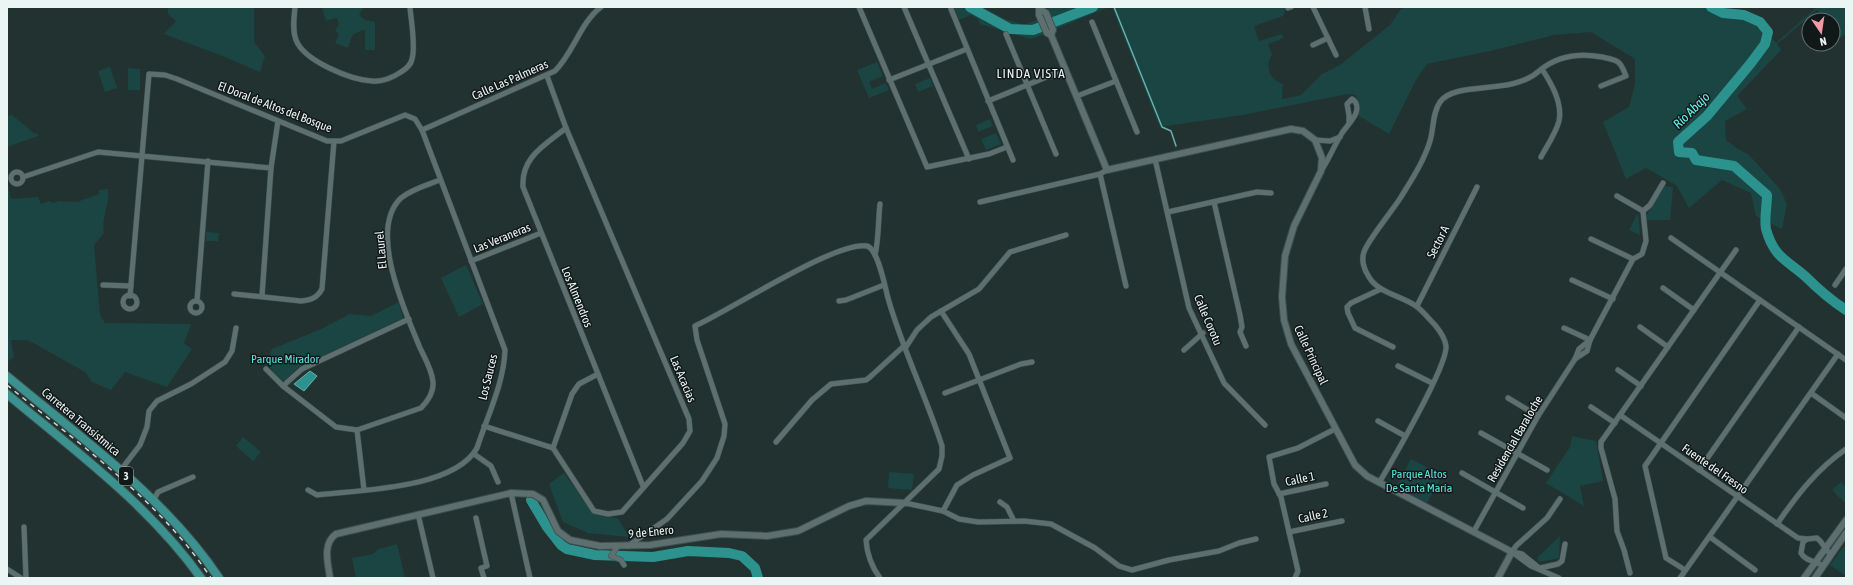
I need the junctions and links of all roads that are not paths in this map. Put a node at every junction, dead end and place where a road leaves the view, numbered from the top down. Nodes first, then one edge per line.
1 (295, 7) edge
2 (410, 7) edge
3 (601, 7) edge
4 (859, 7) edge
5 (904, 7) edge
6 (1313, 7) edge
7 (1365, 7) edge
8 (951, 9) dead end
9 (1041, 11) edge
10 (1092, 22) dead end
11 (1369, 29) dead end
12 (1006, 34) dead end
13 (1328, 38) junction
14 (1313, 46) dead end
15 (967, 49) junction
16 (1336, 55) dead end
17 (928, 64) junction
18 (1066, 69) junction
19 (1542, 69) junction
20 (547, 76) junction
21 (889, 80) junction
22 (1116, 81) junction
23 (1027, 85) junction
24 (1601, 86) dead end
25 (1077, 96) junction
26 (988, 101) junction
27 (415, 119) joint
28 (278, 121) junction
29 (1349, 122) dead end
30 (566, 128) junction
31 (422, 130) junction
32 (1137, 132) dead end
33 (1340, 137) junction
34 (1315, 140) junction
35 (334, 141) junction
36 (1007, 147) junction
37 (1056, 154) dead end
38 (142, 155) junction
39 (1541, 157) dead end
40 (969, 159) junction
41 (1154, 159) junction
42 (1012, 160) dead end
43 (208, 161) junction
44 (271, 168) junction
45 (1107, 170) junction
46 (1321, 171) junction
47 (1100, 174) junction
48 (23, 176) dead end
49 (440, 180) junction
50 (1663, 183) dead end
51 (1477, 187) dead end
52 (1270, 193) dead end
53 (1617, 196) dead end
54 (980, 202) dead end
55 (1214, 202) junction
56 (880, 204) dead end
57 (1643, 211) junction
58 (1168, 212) junction
59 (541, 233) junction
60 (1066, 234) dead end
61 (1671, 238) dead end
62 (1591, 239) dead end
63 (1736, 250) dead end
64 (875, 255) junction
65 (1634, 259) junction
66 (471, 261) junction
67 (1846, 270) edge
68 (1720, 272) junction
69 (1572, 280) dead end
70 (103, 285) dead end
71 (884, 285) junction
72 (1835, 285) dead end
73 (131, 286) junction
74 (1126, 286) dead end
75 (1663, 288) dead end
76 (1381, 290) junction
77 (234, 294) dead end
78 (130, 296) dead end
79 (262, 296) junction
80 (1612, 299) junction
81 (1760, 300) junction
82 (197, 301) dead end
83 (839, 301) dead end
84 (1417, 306) junction
85 (1694, 310) junction
86 (941, 311) junction
87 (409, 319) junction
88 (1640, 327) dead end
89 (1799, 327) junction
90 (236, 328) dead end
91 (1564, 328) dead end
92 (1203, 333) junction
93 (1590, 340) junction
94 (905, 346) junction
95 (1246, 346) dead end
96 (1393, 347) dead end
97 (1668, 347) junction
98 (1184, 350) dead end
99 (1838, 354) junction
100 (1846, 360) edge
101 (1032, 362) dead end
102 (1398, 366) dead end
103 (266, 369) dead end
104 (1618, 370) dead end
105 (598, 374) junction
106 (7, 376) edge
107 (978, 380) junction
108 (1432, 383) junction
109 (283, 386) junction
110 (1641, 386) junction
111 (945, 393) dead end
112 (1811, 393) junction
113 (7, 394) edge
114 (1508, 398) dead end
115 (1591, 407) dead end
116 (1620, 415) junction
117 (1538, 416) junction
118 (1846, 418) edge
119 (1378, 421) dead end
120 (1615, 423) junction
121 (1265, 425) dead end
122 (484, 426) junction
123 (1335, 429) junction
124 (357, 430) junction
125 (1481, 433) dead end
126 (1406, 436) junction
127 (776, 442) dead end
128 (1660, 443) junction
129 (553, 448) junction
130 (1846, 449) edge
131 (474, 454) junction
132 (1517, 454) junction
133 (1547, 470) dead end
134 (1699, 470) junction
135 (120, 471) junction
136 (1462, 473) dead end
137 (193, 477) dead end
138 (498, 482) dead end
139 (1379, 483) junction
140 (1326, 484) dead end
141 (643, 486) junction
142 (308, 490) dead end
143 (364, 490) junction
144 (1496, 492) junction
145 (511, 493) junction
146 (1279, 494) junction
147 (1739, 497) junction
148 (1560, 499) dead end
149 (153, 501) junction
150 (1000, 502) dead end
151 (905, 503) junction
152 (1523, 508) dead end
153 (943, 511) junction
154 (418, 514) junction
155 (476, 518) dead end
156 (1846, 520) edge
157 (1014, 521) junction
158 (1342, 521) dead end
159 (1777, 524) junction
160 (24, 527) dead end
161 (1474, 531) junction
162 (1289, 532) junction
163 (1846, 533) edge
164 (1710, 537) junction
165 (1798, 538) junction
166 (1256, 539) dead end
167 (1807, 539) junction
168 (1565, 544) dead end
169 (627, 546) junction
170 (617, 547) junction
171 (1801, 547) junction
172 (1825, 550) junction
173 (1512, 552) junction
174 (1831, 554) junction
175 (1817, 561) junction
176 (624, 566) dead end
177 (1823, 566) junction
178 (7, 568) edge
179 (1540, 568) junction
180 (1685, 570) junction
181 (1755, 570) dead end
182 (1630, 573) dead end
183 (198, 577) edge
184 (1683, 577) edge
185 (21, 578) edge
186 (26, 578) edge
187 (218, 578) edge
188 (330, 578) edge
189 (433, 578) edge
190 (484, 578) edge
191 (530, 578) edge
192 (880, 578) edge
193 (1295, 578) edge
194 (1498, 578) edge
195 (1559, 578) edge
196 (1804, 578) edge
197 (1815, 578) edge

1 - 2 street
3 - 20 street, Calle Las Palmeras
4 - 21 street
5 - 17 street
6 - 13 street
7 - 11 street
8 - 15 street
9 - 18 street
10 - 22 street
12 - 23 street
13 - 14 street
13 - 16 street
15 - 17 street
15 - 26 street
17 - 21 street
17 - 40 street
18 - 23 street
18 - 25 street
19 - 24 street
19 - 39 street
19 - 76 street
20 - 30 street, Las Acacias
20 - 31 street, Calle Las Palmeras
21 - 40 street
22 - 25 street
22 - 32 street
23 - 26 street
23 - 37 street
25 - 45 street
26 - 36 street
27 - 31 street, Los Sauces
27 - 35 street, El Doral de Altos del Bosque
28 - 35 street, El Doral de Altos del Bosque
28 - 38 street, El Doral de Altos del Bosque
28 - 44 street
29 - 33 street
30 - 59 street, Los Almendros
30 - 141 street, Las Acacias
31 - 49 street, Los Sauces
33 - 34 street
33 - 46 street
34 - 41 street
34 - 46 street
35 - 79 street
36 - 40 street
36 - 42 street
38 - 43 street
38 - 48 street
38 - 73 street
41 - 45 street
41 - 58 street, Calle Corotu
43 - 44 street
43 - 82 street
44 - 79 street
45 - 47 street
46 - 123 street, Calle Principal
47 - 54 street
47 - 74 street
49 - 66 street, Los Sauces
49 - 87 street, El Laurel
50 - 57 street
51 - 84 street, Sector A
52 - 55 street
53 - 57 street
55 - 58 street
55 - 95 street
56 - 64 street
57 - 65 street, Residencial Baraloche
58 - 92 street, Calle Corotu
59 - 66 street, Las Veraneras
59 - 105 street, Los Almendros
60 - 86 street
61 - 68 street
62 - 65 street
63 - 68 street
64 - 71 street
64 - 169 street
65 - 80 street, Residencial Baraloche
66 - 122 street, Los Sauces
67 - 72 street
68 - 81 street
68 - 85 street
69 - 80 street
70 - 73 street
71 - 83 street
71 - 94 street
73 - 78 street
75 - 85 street
76 - 84 street
76 - 96 street
77 - 79 street
80 - 93 street, Residencial Baraloche
81 - 89 street
81 - 128 street
84 - 108 street
85 - 97 street
86 - 94 street
86 - 107 street
87 - 109 street
87 - 124 street, El Laurel
88 - 97 street
89 - 99 street
89 - 134 street
90 - 135 street
91 - 93 street
92 - 98 street
92 - 121 street, Calle Corotu
93 - 117 street, Residencial Baraloche
94 - 127 street
94 - 151 street
97 - 110 street
99 - 100 street
99 - 112 street
101 - 107 street
102 - 108 street
103 - 109 street
104 - 110 street
105 - 129 street
105 - 141 street, Los Almendros
106 - 135 main road, Carretera Transístmica / 3
107 - 111 street
107 - 153 street
108 - 126 street
109 - 124 street
110 - 116 street
112 - 118 street
112 - 147 street
113 - 183 main road, 3
114 - 117 street
115 - 120 street
116 - 120 street
116 - 128 street, Fuente del Fresno
117 - 132 street, Residencial Baraloche
119 - 126 street
120 - 182 street
122 - 129 street
122 - 131 street, Los Sauces
123 - 139 street, Calle Principal
123 - 146 street
124 - 143 street
125 - 132 street
126 - 139 street
128 - 134 street, Fuente del Fresno
128 - 180 street
129 - 141 street, Las Acacias
130 - 159 street
131 - 138 street
131 - 143 street
132 - 133 street
132 - 144 street, Residencial Baraloche
134 - 147 street, Fuente del Fresno
135 - 149 main road, Carretera Transístmica / 3
136 - 144 street
137 - 149 street
139 - 161 street, Calle Principal
140 - 146 street, Calle 1
142 - 143 street
144 - 152 street
144 - 161 street, Residencial Baraloche
145 - 154 street, 9 de Enero
145 - 170 street, 9 de Enero
145 - 191 street
146 - 162 street
147 - 159 street, Fuente del Fresno
147 - 164 street
148 - 173 street
149 - 187 main road, Carretera Transístmica / 3
150 - 157 street
151 - 153 street
151 - 169 street, 9 de Enero
151 - 192 street
153 - 157 street
154 - 188 street, 9 de Enero
154 - 189 street
155 - 190 street
156 - 172 street
157 - 166 street
158 - 162 street, Calle 2
159 - 165 street, Fuente del Fresno
160 - 186 street
161 - 173 street, Calle Principal
162 - 193 street
163 - 174 street
164 - 180 street
164 - 181 street
165 - 167 street, Fuente del Fresno
165 - 171 street
167 - 171 street
167 - 172 street, Fuente del Fresno
168 - 179 street
169 - 170 street, 9 de Enero
170 - 176 street
171 - 175 street
172 - 174 street, Fuente del Fresno
172 - 175 street
173 - 179 street
173 - 194 street
174 - 177 street
175 - 177 street
175 - 196 street
177 - 197 street
178 - 185 street
179 - 195 street
180 - 184 street

